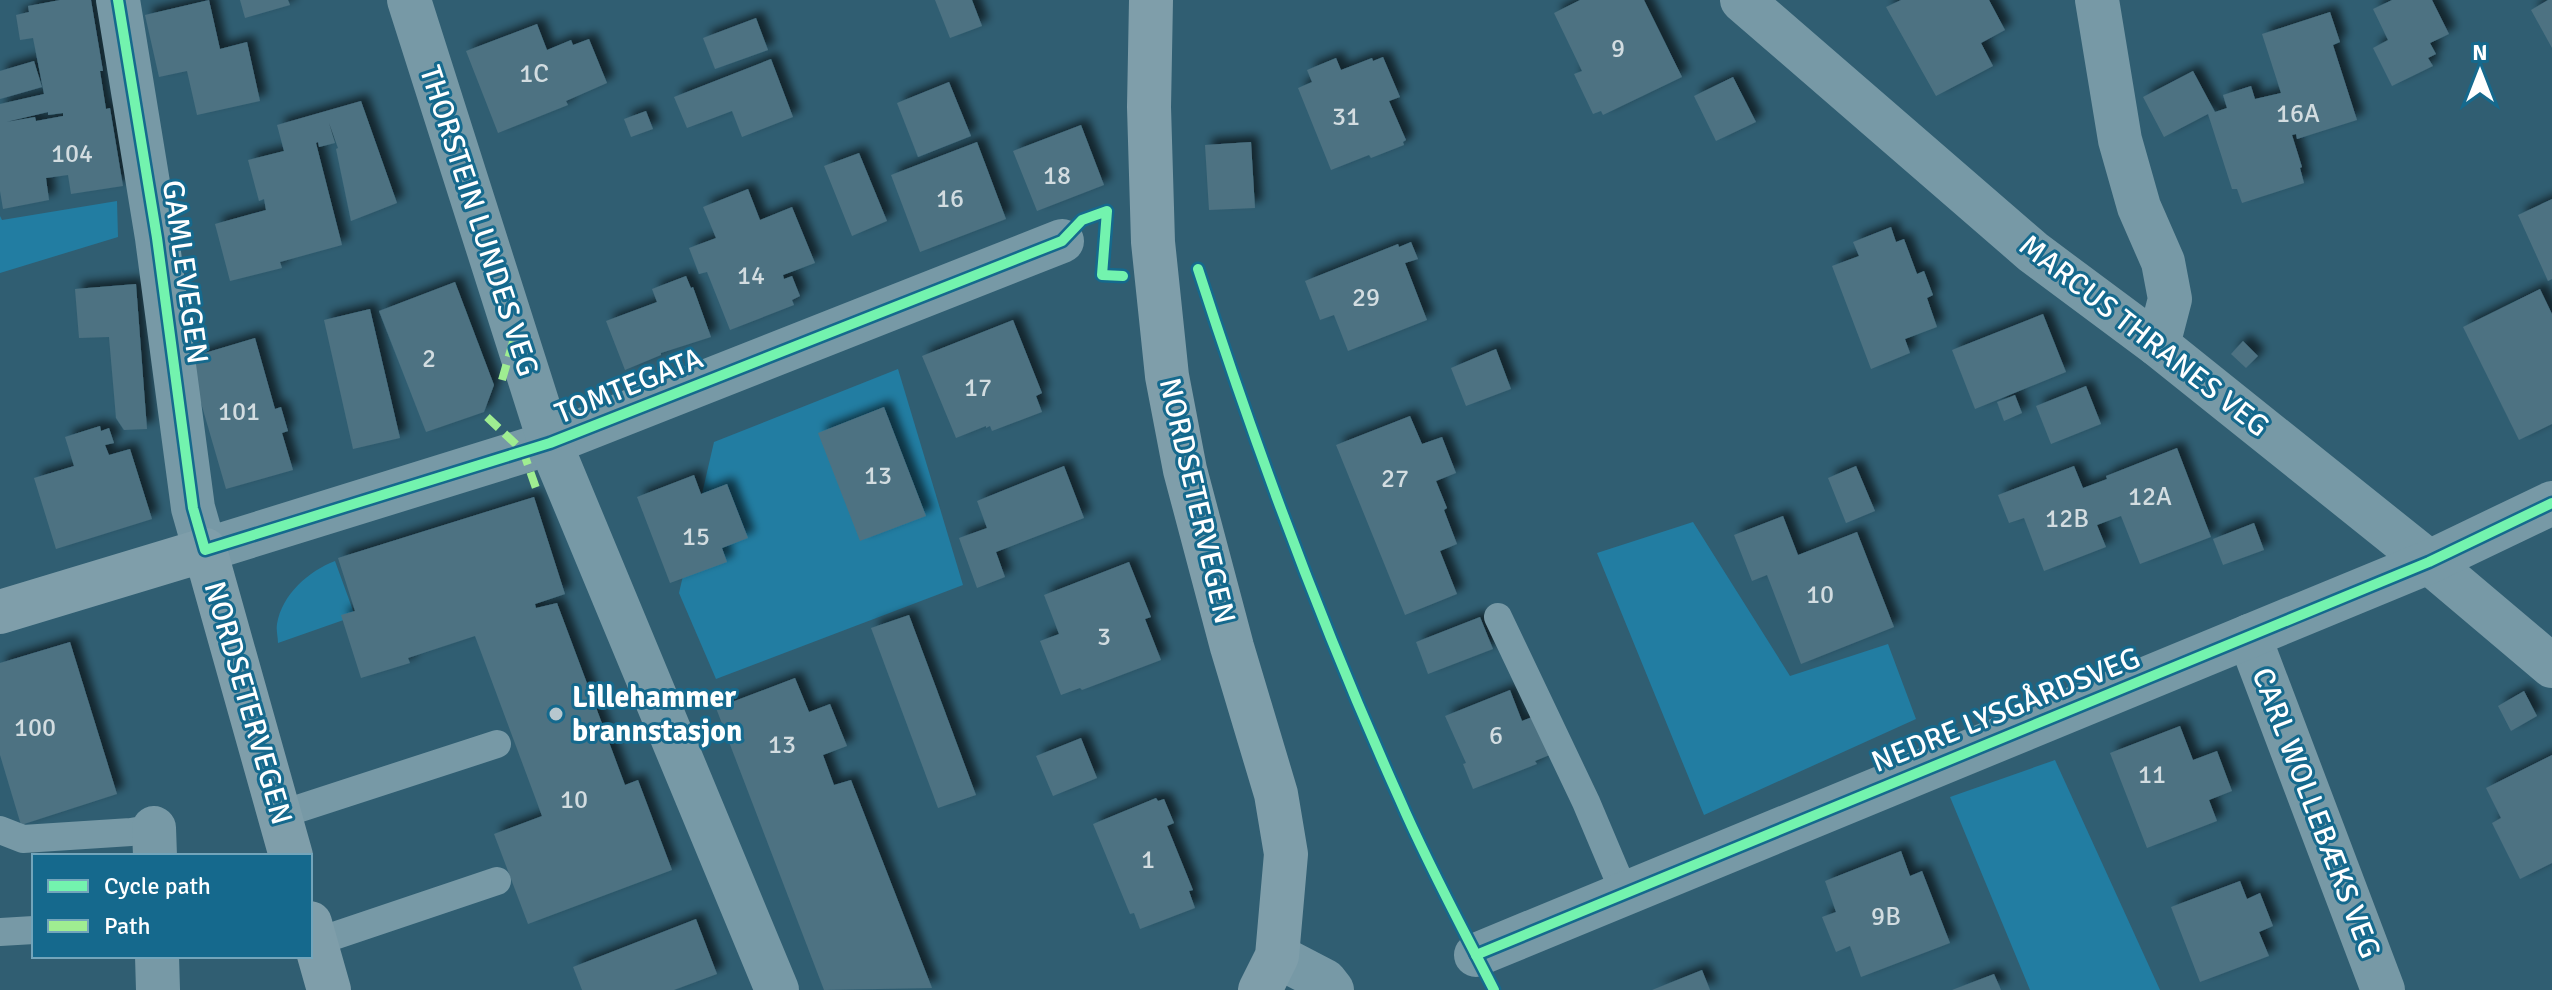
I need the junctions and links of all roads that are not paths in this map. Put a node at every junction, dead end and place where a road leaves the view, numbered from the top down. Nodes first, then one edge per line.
1 (118, 0) edge
2 (409, 0) edge
3 (1151, 0) edge
4 (1742, 0) edge
5 (2097, 0) edge
6 (1062, 241) dead end
7 (2158, 345) junction
8 (550, 443) junction
9 (2552, 503) edge
10 (205, 550) junction
11 (2429, 562) junction
12 (0, 612) edge
13 (1498, 617) dead end
14 (2249, 636) junction
15 (2552, 666) edge
16 (497, 744) dead end
17 (279, 815) junction
18 (0, 830) edge
19 (154, 842) edge
20 (290, 854) edge
21 (497, 881) dead end
22 (1624, 892) junction
23 (32, 930) edge
24 (0, 932) edge
25 (313, 932) edge
26 (1476, 955) dead end
27 (157, 958) edge
28 (1269, 973) edge
29 (158, 990) edge
30 (329, 990) edge
31 (777, 990) edge
32 (1332, 990) edge
33 (2383, 990) edge

1 - 10 street, GAMLEVEGEN
2 - 8 street, THORSTEIN LUNDES VEG
3 - 28 main road, NORDSETERVEGEN
4 - 7 street, MARCUS THRANES VEG
5 - 7 street
6 - 8 street, TOMTEGATA
7 - 11 street, MARCUS THRANES VEG
8 - 10 street, TOMTEGATA
8 - 31 street, THORSTEIN LUNDES VEG
9 - 11 street, NEDRE LYSGÅRDSVEG
10 - 12 main road, TOMTEGATA
10 - 17 main road, NORDSETERVEGEN
11 - 14 street, NEDRE LYSGÅRDSVEG
11 - 15 street, MARCUS THRANES VEG
13 - 22 lane
14 - 22 street, NEDRE LYSGÅRDSVEG
14 - 33 street, CARL WOLLEBÆKS VEG
16 - 17 lane
17 - 20 main road, NORDSETERVEGEN
18 - 19 lane
21 - 25 lane
22 - 26 street, NEDRE LYSGÅRDSVEG
23 - 24 lane
25 - 30 main road
27 - 29 street
28 - 32 street

